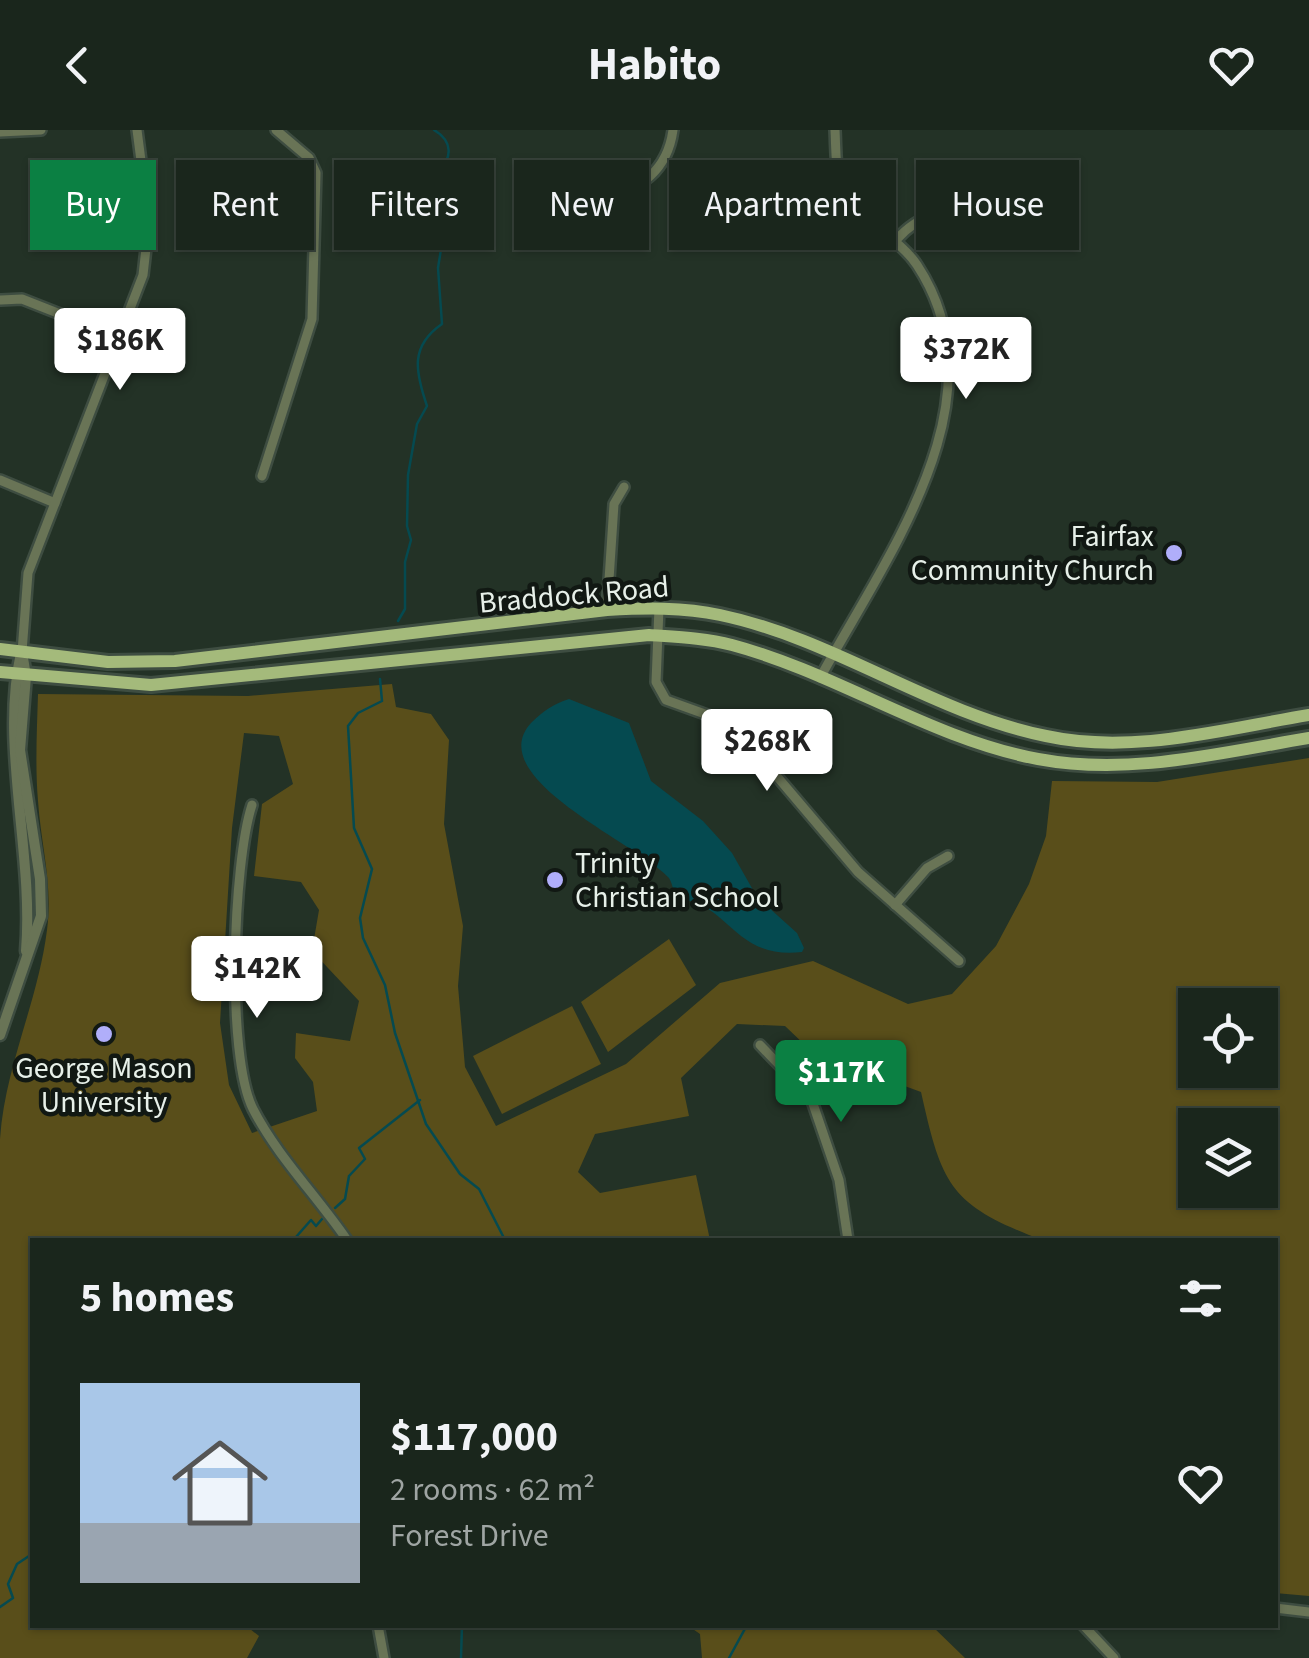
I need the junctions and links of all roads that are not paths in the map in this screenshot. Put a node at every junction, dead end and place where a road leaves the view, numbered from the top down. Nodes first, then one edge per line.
1 (41, 130) edge
2 (137, 130) edge
3 (276, 130) edge
4 (673, 130) edge
5 (835, 130) edge
6 (0, 132) edge
7 (836, 160) edge
8 (649, 177) edge
9 (916, 221) edge
10 (896, 240) joint
11 (1, 300) edge
12 (121, 338) junction
13 (262, 476) dead end
14 (0, 480) edge
15 (624, 487) dead end
16 (55, 503) junction
17 (659, 608) junction
18 (607, 610) junction
19 (658, 636) junction
20 (0, 649) edge
21 (22, 652) junction
22 (834, 652) junction
23 (12, 674) edge
24 (820, 678) junction
25 (1309, 715) edge
26 (1309, 738) edge
27 (252, 805) dead end
28 (948, 856) dead end
29 (895, 905) junction
30 (959, 961) dead end
31 (0, 1036) edge
32 (760, 1045) dead end
33 (346, 1238) edge
34 (848, 1238) edge
35 (1278, 1608) edge
36 (1309, 1612) edge
37 (379, 1628) edge
38 (1087, 1628) edge
39 (384, 1658) edge
40 (1114, 1658) edge

1 - 6 street
2 - 12 street
3 - 13 street
4 - 8 street
5 - 7 street
9 - 10 street
10 - 22 street
11 - 12 street
12 - 16 street
14 - 16 street
15 - 18 street
16 - 21 street
17 - 18 main road, Braddock Road
17 - 19 street
17 - 22 main road, Braddock Road
18 - 21 main road, Braddock Road
19 - 23 main road, Braddock Road
19 - 24 main road, Braddock Road
19 - 29 street
20 - 21 main road, Braddock Road
21 - 23 street
22 - 24 street
22 - 25 main road, Braddock Road
23 - 31 street
24 - 26 main road, Braddock Road
27 - 33 street
28 - 29 street
29 - 30 street
32 - 34 street
35 - 36 street
37 - 39 street
38 - 40 street

